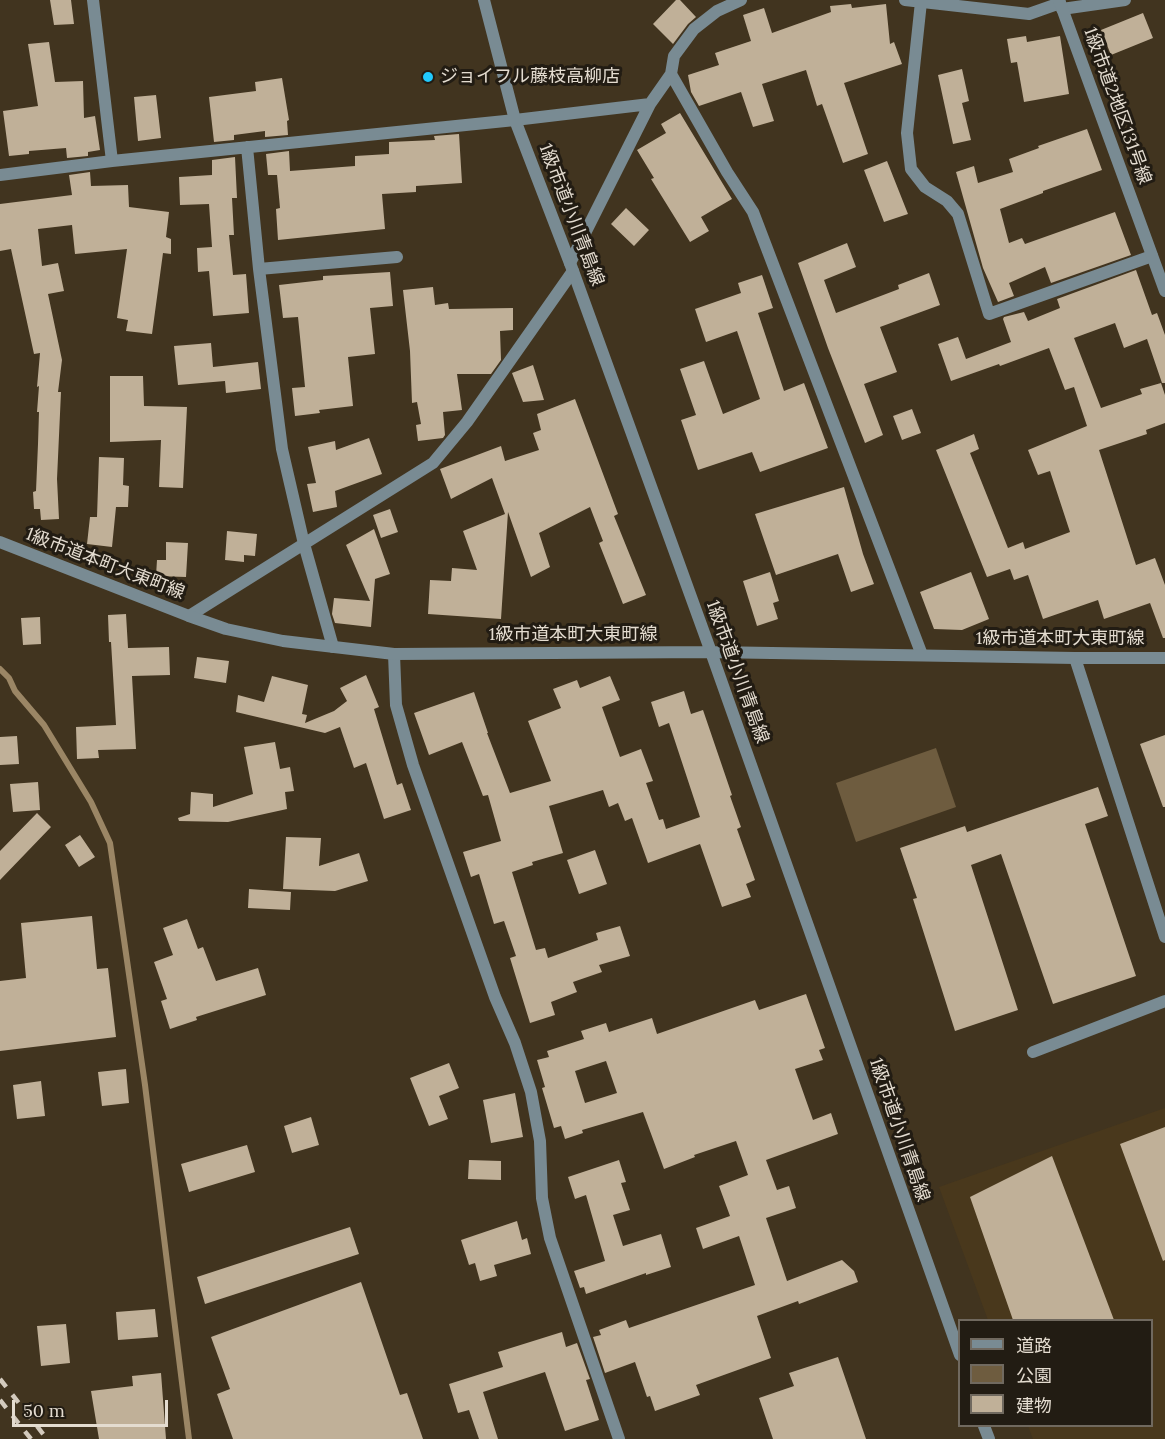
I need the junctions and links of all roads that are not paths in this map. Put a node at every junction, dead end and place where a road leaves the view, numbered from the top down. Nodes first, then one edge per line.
1 (93, 0) edge
2 (484, 0) edge
3 (905, 0) edge
4 (1125, 0) edge
5 (733, 1) edge
6 (921, 2) junction
7 (1061, 4) edge
8 (671, 74) junction
9 (650, 104) junction
10 (515, 120) junction
11 (247, 147) junction
12 (112, 161) junction
13 (0, 175) edge
14 (1152, 256) junction
15 (397, 257) dead end
16 (572, 267) junction
17 (259, 269) junction
18 (1165, 291) edge
19 (0, 542) edge
20 (304, 544) junction
21 (189, 616) junction
22 (333, 647) junction
23 (711, 652) junction
24 (394, 654) junction
25 (922, 656) junction
26 (1075, 658) junction
27 (1165, 658) edge
28 (1165, 937) edge
29 (1165, 1001) edge
30 (1033, 1052) dead end
31 (958, 1349) edge
32 (619, 1439) edge

1 - 12 street
2 - 10 street, 1級市道小川青島線
3 - 6 street
4 - 7 street
5 - 8 street
6 - 7 street
6 - 14 street
7 - 14 street, 1級市道2地区131号線
8 - 9 street
8 - 25 street
9 - 10 street
9 - 16 street
10 - 11 street
10 - 16 street, 1級市道小川青島線
11 - 12 street
11 - 17 street
12 - 13 street
14 - 18 street, 1級市道2地区131号線
15 - 17 street
16 - 20 street
16 - 23 street, 1級市道小川青島線
17 - 20 street
19 - 21 street, 1級市道本町大東町線
20 - 21 street
20 - 22 street
21 - 22 street, 1級市道本町大東町線
22 - 24 street, 1級市道本町大東町線
23 - 24 street, 1級市道本町大東町線
23 - 25 street, 1級市道本町大東町線
23 - 31 street, 1級市道小川青島線
24 - 32 street
25 - 26 street, 1級市道本町大東町線
26 - 27 street, 1級市道本町大東町線
26 - 28 street
29 - 30 street

